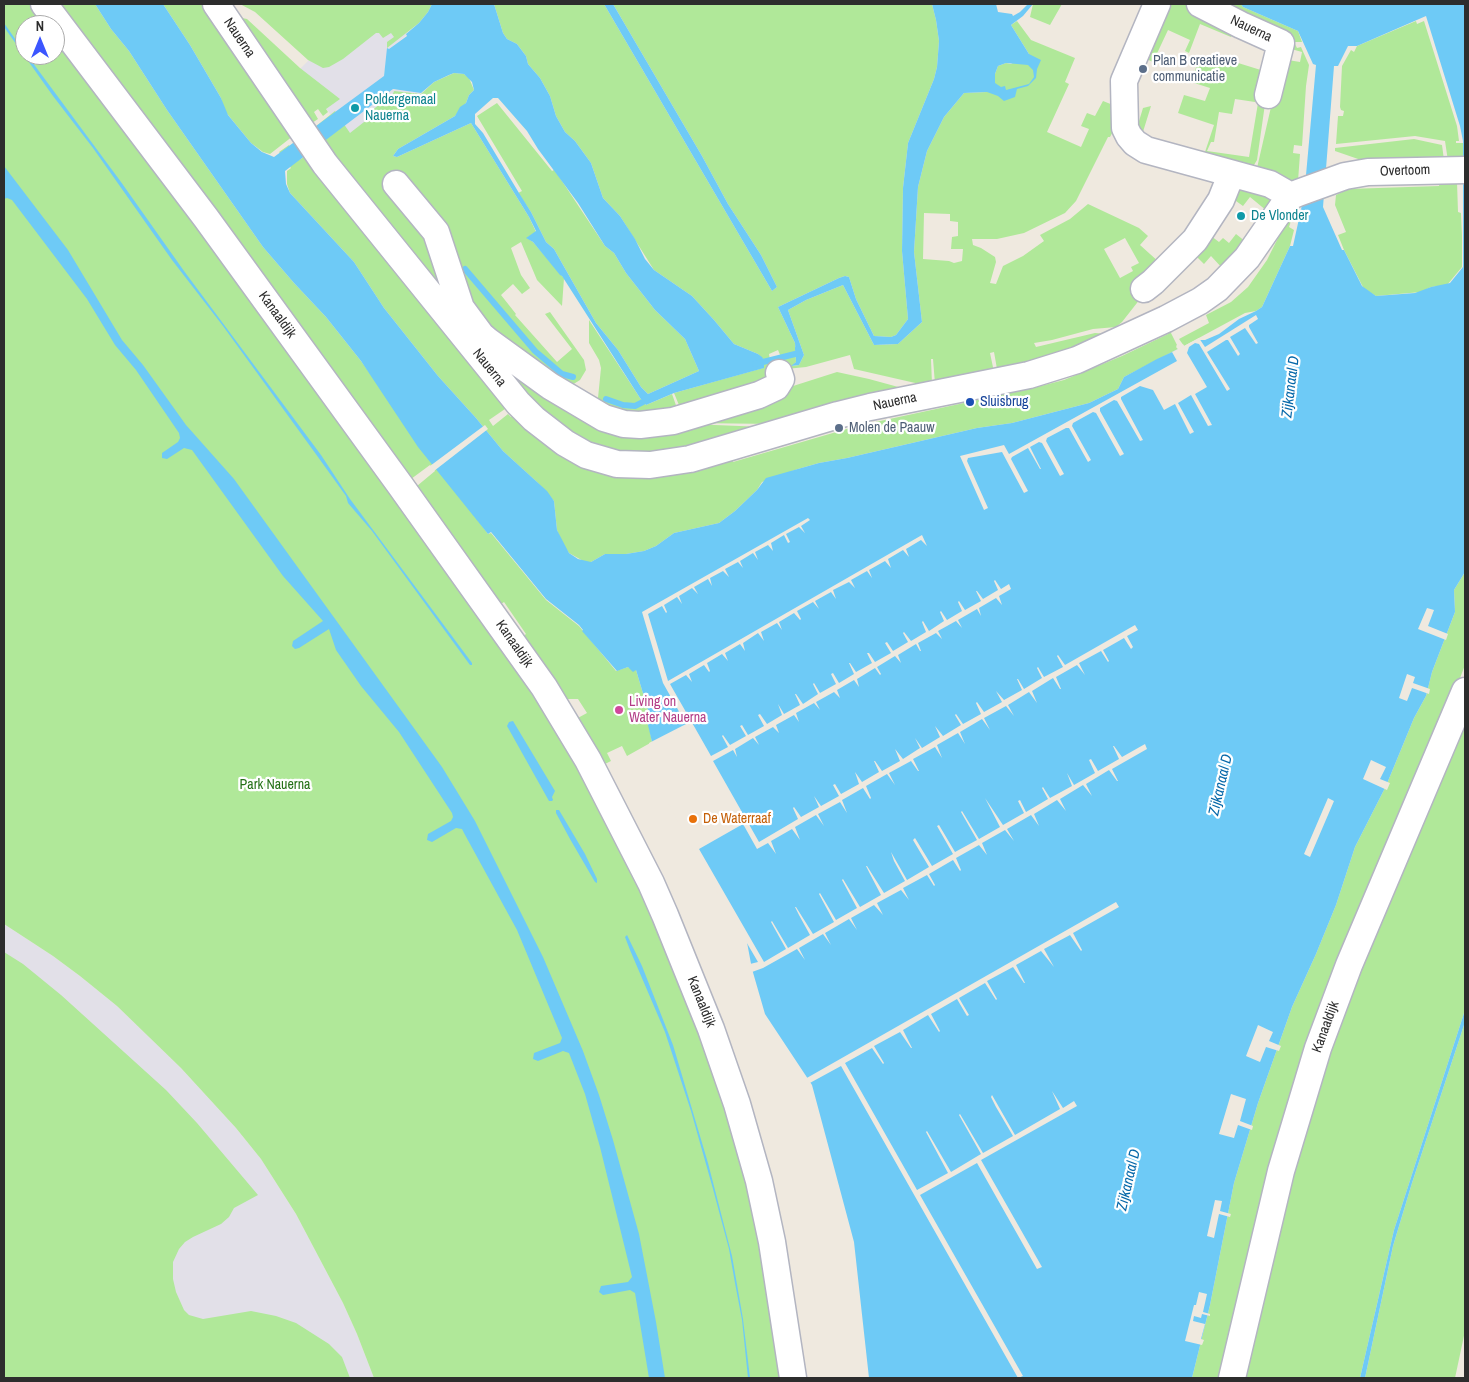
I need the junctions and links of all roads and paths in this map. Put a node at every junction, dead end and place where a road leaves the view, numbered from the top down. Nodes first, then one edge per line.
1 (44, 4) edge
2 (216, 4) edge
3 (1158, 4) edge
4 (1200, 4) edge
5 (1268, 95) dead end
6 (1463, 170) edge
7 (1231, 174) junction
8 (396, 184) dead end
9 (1295, 195) junction
10 (1144, 289) dead end
11 (467, 330) junction
12 (779, 373) dead end
13 (1465, 691) edge
14 (793, 1378) edge
15 (1232, 1378) edge

1 - 14 street, Kanaaldijk
2 - 11 street, Nauerna
3 - 7 street
4 - 5 street, Nauerna
6 - 9 street, Overtoom
7 - 9 street
7 - 10 street
8 - 11 street, Nauerna
9 - 11 street, Nauerna
11 - 12 street, Nauerna
13 - 15 street, Kanaaldijk

